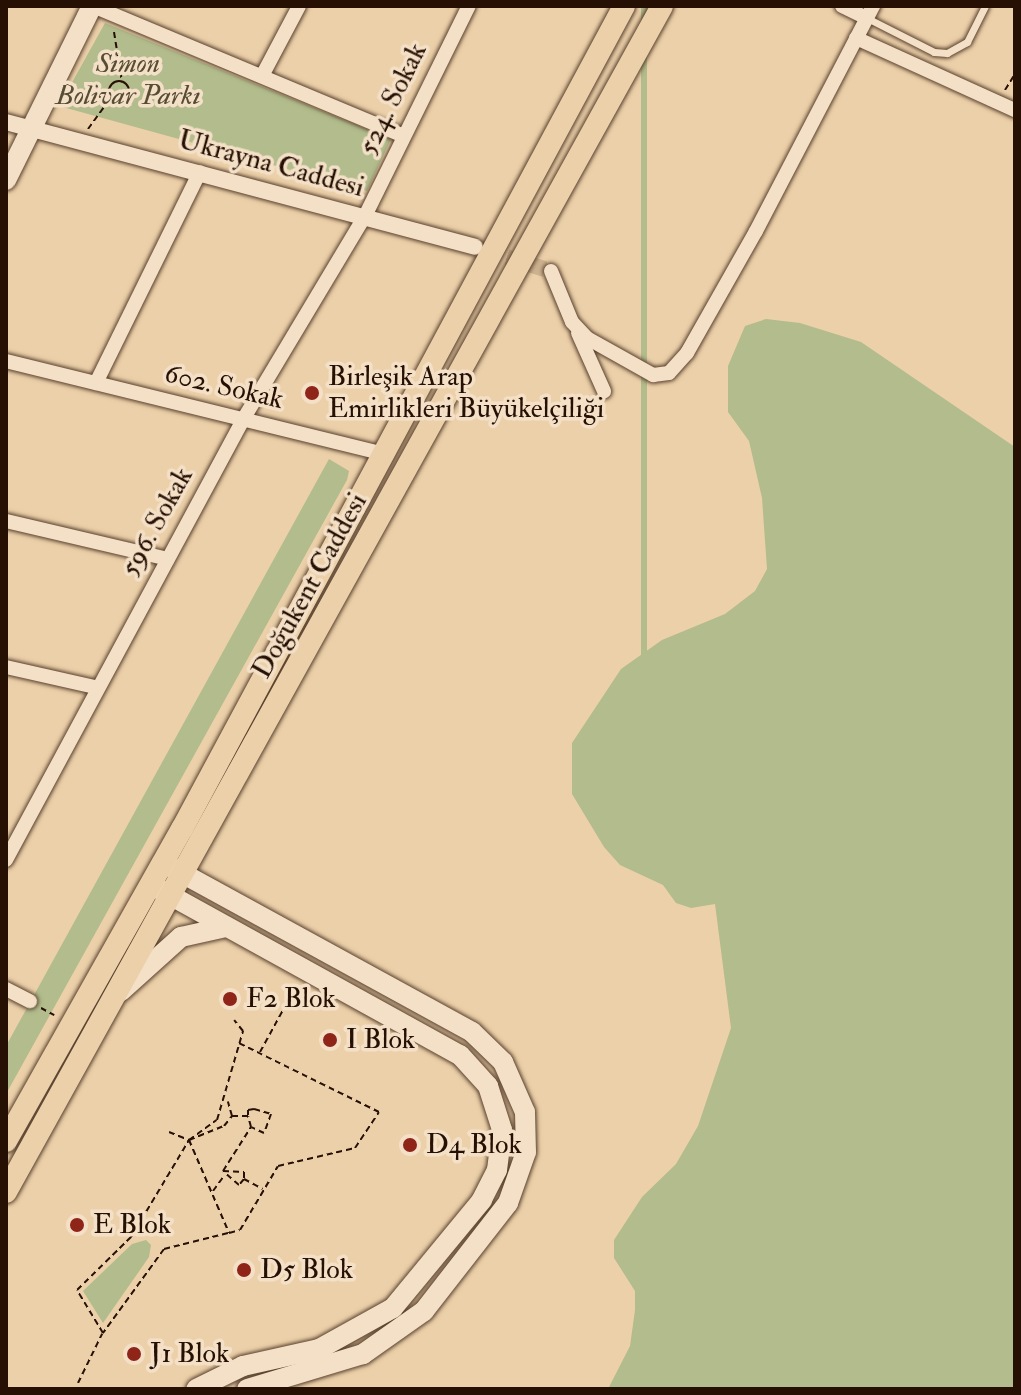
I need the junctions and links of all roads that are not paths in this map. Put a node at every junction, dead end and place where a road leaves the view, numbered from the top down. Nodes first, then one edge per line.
1 (299, 6) edge
2 (469, 6) edge
3 (624, 6) edge
4 (662, 6) edge
5 (842, 6) edge
6 (985, 6) edge
7 (96, 8) edge
8 (870, 12) edge
9 (856, 38) junction
10 (262, 76) junction
11 (1015, 110) edge
12 (6, 122) edge
13 (28, 128) junction
14 (402, 135) junction
15 (200, 172) junction
16 (6, 180) edge
17 (365, 216) junction
18 (475, 247) tunnel mouth
19 (551, 271) dead end
20 (577, 329) junction
21 (6, 361) edge
22 (96, 383) junction
23 (604, 391) dead end
24 (244, 418) junction
25 (385, 454) junction
26 (6, 521) edge
27 (168, 559) junction
28 (6, 667) edge
29 (95, 687) junction
30 (12, 834) edge
31 (6, 860) edge
32 (162, 862) junction
33 (184, 874) junction
34 (150, 884) junction
35 (171, 896) junction
36 (226, 927) junction
37 (6, 989) edge
38 (115, 996) junction
39 (30, 1001) dead end
40 (6, 1141) edge
41 (6, 1192) edge
42 (196, 1389) edge
43 (247, 1389) edge

1 - 10 street
2 - 14 street, 524. Sokak
3 - 25 main road, Doğukent Caddesi
4 - 33 main road, Doğukent Caddesi
5 - 8 street
6 - 8 lane
7 - 10 street
7 - 13 main road
8 - 9 street
9 - 11 street
9 - 20 street
10 - 14 street
12 - 13 street, Ukrayna Caddesi
13 - 15 street, Ukrayna Caddesi
13 - 16 main road
14 - 17 street, 524. Sokak
15 - 17 street, Ukrayna Caddesi
15 - 22 street
17 - 18 street, Ukrayna Caddesi
17 - 24 street, 596. Sokak
19 - 20 street
20 - 23 street
21 - 22 street, 602. Sokak
22 - 24 street, 602. Sokak
24 - 25 street, 602. Sokak
24 - 27 street, 596. Sokak
25 - 32 main road, Doğukent Caddesi
26 - 27 street
27 - 29 street, 596. Sokak
28 - 29 street
29 - 30 street, 596. Sokak
30 - 31 street, 596. Sokak
32 - 33 main road
32 - 34 main road, Doğukent Caddesi
33 - 35 main road, Doğukent Caddesi
33 - 43 main road
34 - 35 main road
34 - 40 main road, Doğukent Caddesi
35 - 36 main road
35 - 38 main road, Doğukent Caddesi
36 - 38 main road
36 - 42 main road
37 - 39 street
38 - 41 main road, Doğukent Caddesi

